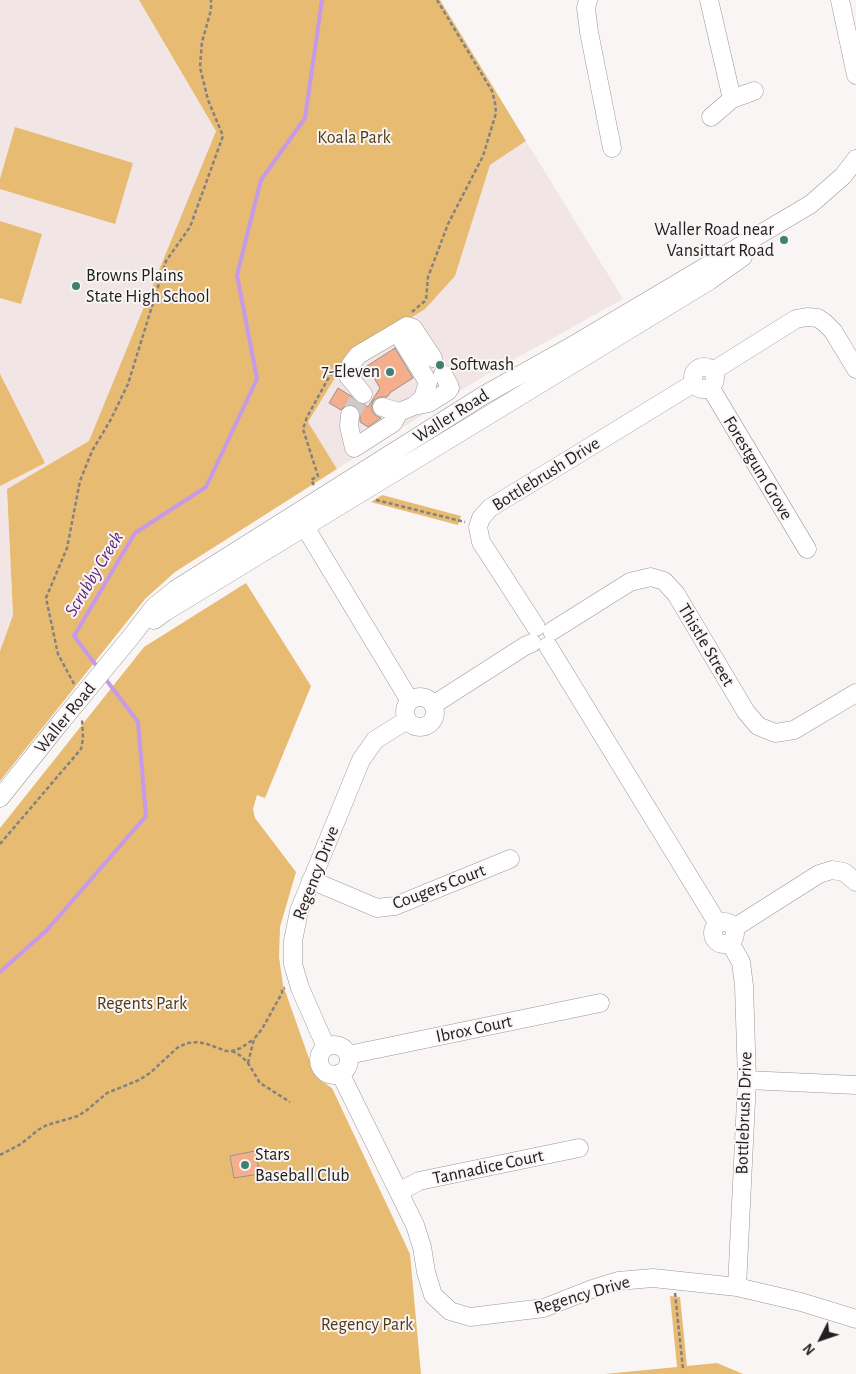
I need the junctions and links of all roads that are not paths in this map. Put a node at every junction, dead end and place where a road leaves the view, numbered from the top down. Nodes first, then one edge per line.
1 (588, 0) edge
2 (709, 0) edge
3 (840, 0) edge
4 (856, 75) edge
5 (754, 91) dead end
6 (732, 99) junction
7 (711, 117) dead end
8 (612, 148) dead end
9 (856, 159) edge
10 (856, 180) edge
11 (397, 332) junction
12 (581, 350) junction
13 (432, 358) dead end
14 (856, 369) edge
15 (443, 374) dead end
16 (705, 380) junction
17 (365, 403) junction
18 (407, 409) junction
19 (433, 427) junction
20 (443, 442) junction
21 (300, 520) junction
22 (807, 549) dead end
23 (542, 637) junction
24 (856, 693) edge
25 (410, 701) junction
26 (433, 705) junction
27 (407, 720) junction
28 (0, 798) edge
29 (510, 859) dead end
30 (311, 880) junction
31 (856, 882) edge
32 (727, 931) junction
33 (600, 1003) dead end
34 (326, 1047) junction
35 (348, 1055) junction
36 (340, 1073) junction
37 (747, 1080) junction
38 (856, 1085) edge
39 (579, 1148) dead end
40 (399, 1192) junction
41 (737, 1287) junction
42 (856, 1318) edge

1 - 8 street
2 - 6 street
3 - 4 street
5 - 6 street
6 - 7 street
9 - 12 street, Waller Road
10 - 12 street, Waller Road
11 - 13 street
11 - 17 street
11 - 18 street
12 - 19 street, Waller Road
12 - 20 street, Waller Road
14 - 16 street, Bottlebrush Drive
15 - 18 street
16 - 22 street, Forestgum Grove
16 - 23 street, Bottlebrush Drive
17 - 18 street
17 - 18 street
19 - 20 street
19 - 21 street, Waller Road
20 - 21 street, Waller Road
21 - 25 street
21 - 28 street, Waller Road, bridge
23 - 24 street, Thistle Street
23 - 26 street, Thistle Street
23 - 32 street, Bottlebrush Drive
25 - 26 street
25 - 27 street
26 - 27 street
27 - 30 street, Regency Drive
29 - 30 street, Cougers Court
30 - 34 street, Regency Drive
31 - 32 street
32 - 37 street, Bottlebrush Drive
33 - 35 street, Ibrox Court
34 - 35 street
34 - 36 street
35 - 36 street
36 - 40 street, Regency Drive
37 - 38 street
37 - 41 street, Bottlebrush Drive
39 - 40 street, Tannadice Court
40 - 41 street, Regency Drive
41 - 42 street, Regency Drive

